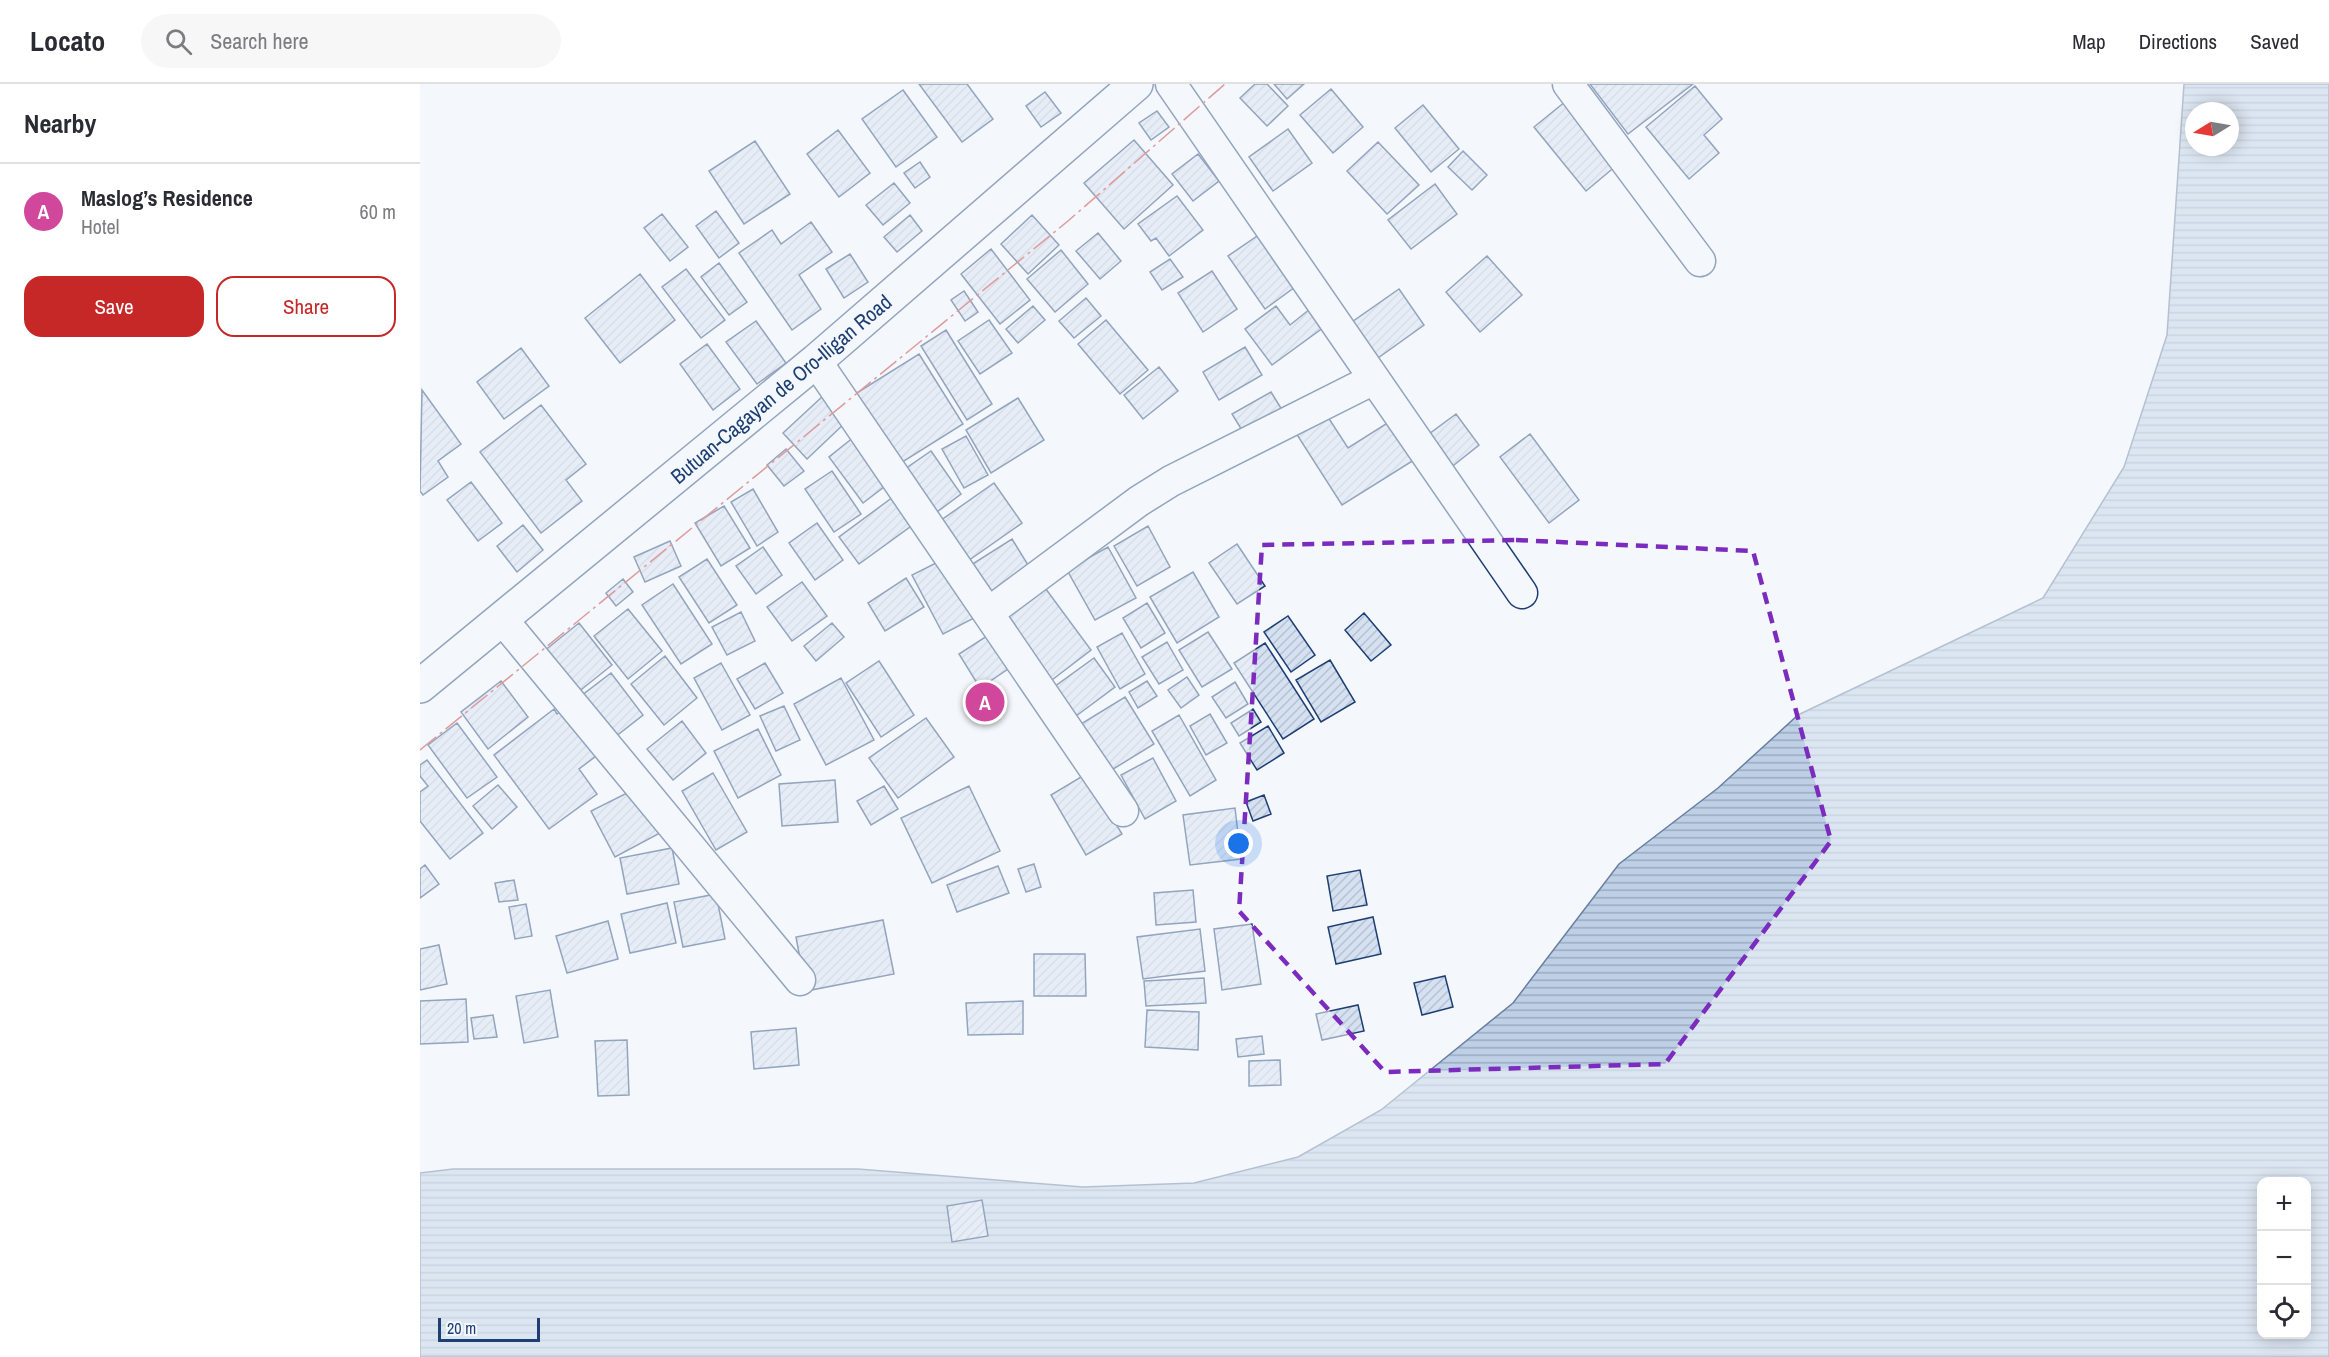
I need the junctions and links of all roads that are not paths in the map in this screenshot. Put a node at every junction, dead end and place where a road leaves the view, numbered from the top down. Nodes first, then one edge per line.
1 (1136, 84) edge
2 (1171, 84) edge
3 (1568, 84) edge
4 (1700, 261) dead end
5 (816, 362) junction
6 (1374, 379) junction
7 (1522, 593) dead end
8 (988, 613) junction
9 (502, 619) junction
10 (420, 686) edge
11 (1123, 811) dead end
12 (800, 980) dead end

1 - 5 highway, Butuan-Cagayan de Oro-Iligan Road
2 - 6 street
3 - 4 street
5 - 8 street
5 - 9 highway, Butuan-Cagayan de Oro-Iligan Road
6 - 7 street
6 - 8 street
8 - 11 street
9 - 10 highway, Butuan-Cagayan de Oro-Iligan Road
9 - 12 street

